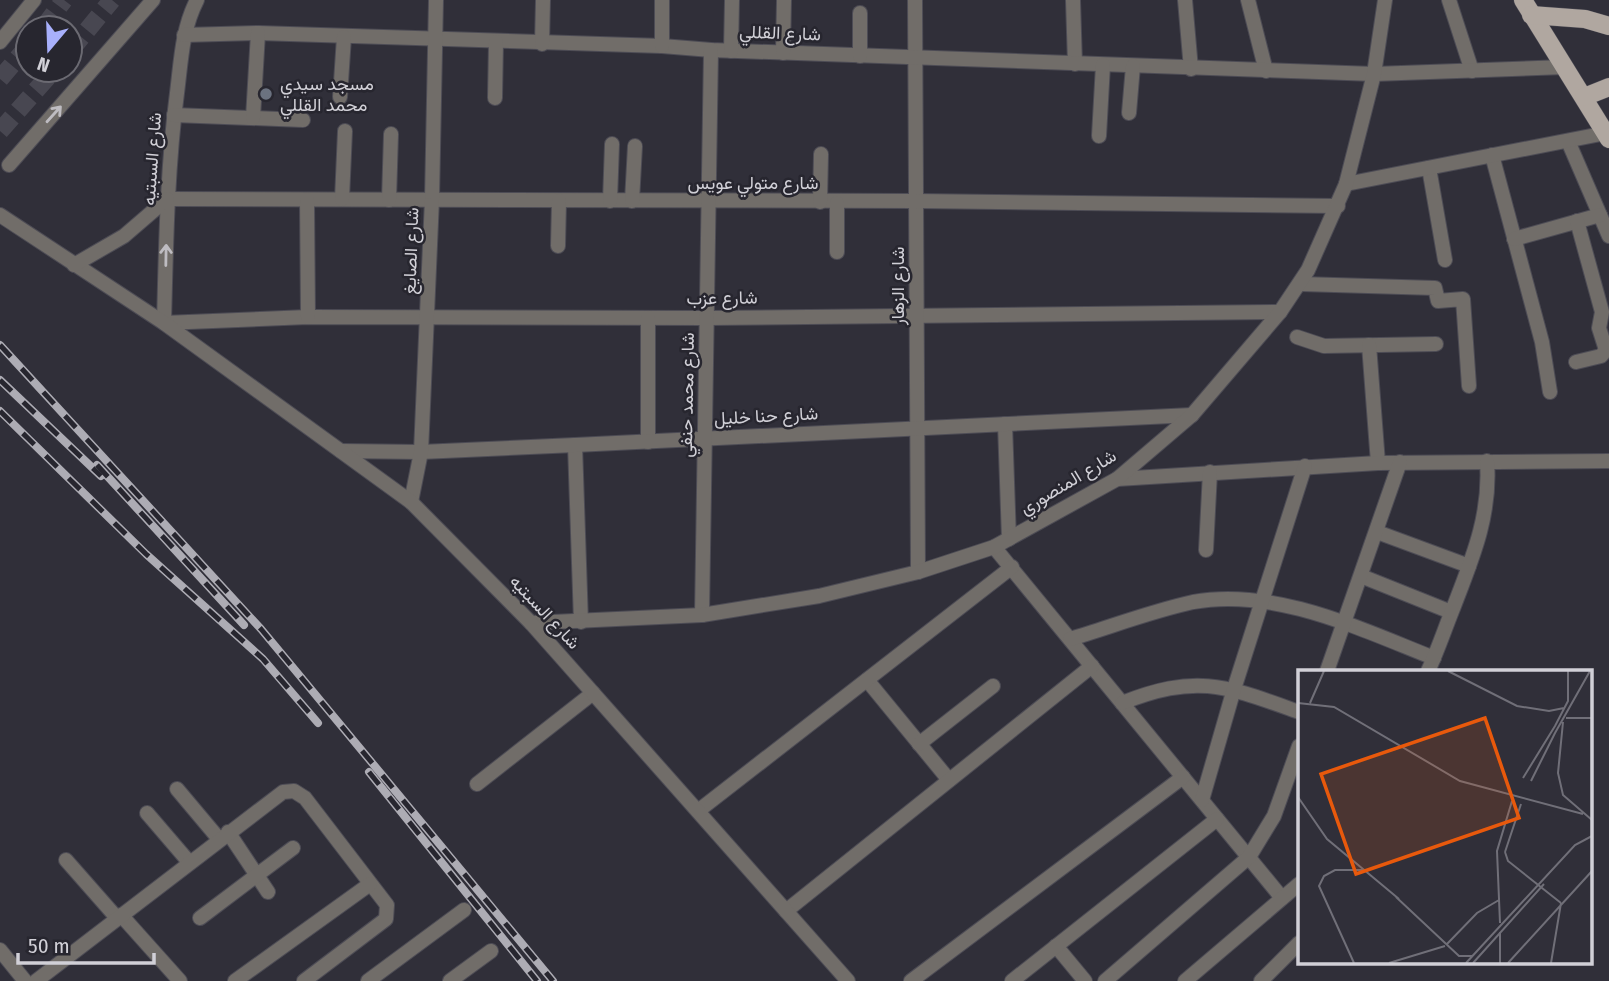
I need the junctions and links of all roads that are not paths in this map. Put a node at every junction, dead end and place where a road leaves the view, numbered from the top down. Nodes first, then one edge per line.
1 (34, 0) edge
2 (153, 0) edge
3 (197, 0) edge
4 (436, 0) edge
5 (543, 0) edge
6 (662, 0) edge
7 (732, 0) edge
8 (784, 0) edge
9 (915, 0) edge
10 (1073, 0) edge
11 (1185, 0) edge
12 (1248, 0) edge
13 (1384, 0) edge
14 (1449, 0) edge
15 (1527, 8) edge
16 (860, 13) dead end
17 (1609, 26) edge
18 (258, 33) junction
19 (184, 35) junction
20 (344, 37) junction
21 (436, 39) junction
22 (0, 42) edge
23 (496, 42) junction
24 (542, 44) junction
25 (662, 46) junction
26 (711, 50) junction
27 (731, 51) junction
28 (783, 53) junction
29 (860, 56) junction
30 (916, 56) junction
31 (1075, 64) junction
32 (1103, 65) junction
33 (1133, 66) junction
34 (1565, 67) junction
35 (1191, 69) junction
36 (1266, 71) junction
37 (1472, 71) junction
38 (1374, 74) junction
39 (1609, 87) edge
40 (340, 97) dead end
41 (1584, 97) junction
42 (495, 98) dead end
43 (1129, 113) dead end
44 (174, 115) junction
45 (254, 118) junction
46 (303, 120) dead end
47 (345, 131) dead end
48 (391, 134) dead end
49 (1099, 136) dead end
50 (1607, 136) edge
51 (1568, 141) junction
52 (612, 144) dead end
53 (635, 146) dead end
54 (821, 154) dead end
55 (1492, 155) junction
56 (9, 165) dead end
57 (1429, 168) junction
58 (1346, 184) junction
59 (167, 199) junction
60 (342, 199) junction
61 (432, 199) junction
62 (307, 200) junction
63 (388, 200) junction
64 (559, 201) junction
65 (610, 201) junction
66 (632, 201) junction
67 (916, 201) junction
68 (709, 202) junction
69 (820, 202) junction
70 (837, 203) junction
71 (1338, 206) junction
72 (0, 215) edge
73 (1600, 215) junction
74 (1577, 221) junction
75 (1609, 236) edge
76 (1514, 239) junction
77 (558, 246) dead end
78 (837, 252) dead end
79 (1445, 260) dead end
80 (74, 265) junction
81 (1301, 284) junction
82 (1280, 312) junction
83 (917, 315) junction
84 (308, 317) junction
85 (427, 317) junction
86 (648, 318) junction
87 (708, 318) junction
88 (164, 323) junction
89 (1297, 337) dead end
90 (1369, 345) junction
91 (1436, 345) dead end
92 (1576, 362) dead end
93 (1469, 386) dead end
94 (1550, 392) dead end
95 (1192, 415) junction
96 (1005, 424) junction
97 (918, 427) junction
98 (705, 439) junction
99 (648, 442) junction
100 (575, 445) junction
101 (341, 452) junction
102 (421, 452) junction
103 (1487, 461) junction
104 (1609, 461) edge
105 (1400, 462) junction
106 (1378, 463) junction
107 (1305, 466) junction
108 (1209, 472) junction
109 (1117, 480) junction
110 (411, 502) junction
111 (1377, 532) junction
112 (1009, 539) junction
113 (994, 547) junction
114 (1206, 550) dead end
115 (1469, 566) junction
116 (1012, 567) junction
117 (918, 572) junction
118 (1361, 576) junction
119 (1264, 600) junction
120 (1451, 612) junction
121 (702, 615) junction
122 (581, 622) junction
123 (1344, 622) junction
124 (531, 623) junction
125 (1070, 639) junction
126 (1431, 665) edge
127 (1091, 666) junction
128 (1327, 670) edge
129 (866, 680) junction
130 (993, 686) dead end
131 (1234, 689) junction
132 (593, 693) junction
133 (1122, 703) junction
134 (1298, 712) edge
135 (919, 744) junction
136 (1298, 749) edge
137 (1183, 777) junction
138 (949, 780) junction
139 (477, 784) dead end
140 (177, 789) dead end
141 (1202, 800) junction
142 (698, 811) junction
143 (147, 813) dead end
144 (1217, 819) junction
145 (223, 836) junction
146 (293, 848) dead end
147 (1249, 857) junction
148 (66, 860) dead end
149 (189, 862) junction
150 (257, 875) junction
151 (370, 884) junction
152 (1298, 885) edge
153 (268, 892) dead end
154 (1282, 898) junction
155 (464, 910) dead end
156 (786, 911) junction
157 (119, 917) junction
158 (200, 918) dead end
159 (1298, 944) edge
160 (1056, 946) junction
161 (0, 950) edge
162 (491, 951) dead end
163 (25, 981) edge
164 (36, 981) edge
165 (180, 981) edge
166 (234, 981) edge
167 (304, 981) edge
168 (368, 981) edge
169 (450, 981) edge
170 (848, 981) edge
171 (911, 981) edge
172 (1012, 981) edge
173 (1085, 981) edge
174 (1105, 981) edge
175 (1185, 981) edge
176 (1261, 981) edge

1 - 22 street
56 -> 2 street
3 - 19 street, شارع السبتيه
4 - 21 street, شارع الصايغ
5 - 24 street
6 - 25 street
7 - 27 street
8 - 28 street
9 - 30 street, شارع الزهار
10 - 31 street
11 - 35 street
12 - 36 street
13 - 38 street, شارع المنصوري
14 - 37 street
15 - 17 main road
15 - 34 main road
16 - 29 street
18 - 19 street, شارع القللي
18 - 20 street, شارع القللي
18 - 45 street
19 - 44 street, شارع السبتيه
20 - 21 street, شارع القللي
20 - 40 street
21 - 23 street, شارع القللي
21 - 61 street, شارع الصايغ
23 - 24 street, شارع القللي
23 - 42 street
24 - 25 street, شارع القللي
25 - 26 street, شارع القللي
26 - 27 street, شارع القللي
26 - 68 street, شارع محمد حنفي
27 - 28 street, شارع القللي
28 - 29 street, شارع القللي
29 - 30 street, شارع القللي
30 - 31 street, شارع القللي
30 - 67 street, شارع الزهار
31 - 32 street, شارع القللي
32 - 33 street, شارع القللي
32 - 49 street
33 - 35 street, شارع القللي
33 - 43 street
34 - 37 street, شارع القللي
34 - 41 main road
35 - 36 street, شارع القللي
36 - 38 street, شارع القللي
37 - 38 street, شارع القللي
38 - 58 street, شارع المنصوري
39 - 41 main road
41 - 50 main road
44 - 45 street
44 - 59 street, شارع السبتيه
45 - 46 street
47 - 60 street
48 - 63 street
50 - 51 street
51 - 55 street
51 - 73 street
52 - 65 street
53 - 66 street
54 - 69 street
55 - 57 street
55 - 76 street
57 - 58 street
57 - 79 street
58 - 71 street, شارع المنصوري
59 - 62 street, شارع متولي عويس
59 - 80 street
88 -> 59 street, شارع السبتيه
60 - 62 street, شارع متولي عويس
60 - 63 street, شارع متولي عويس
61 - 63 street, شارع متولي عويس
61 - 64 street, شارع متولي عويس
61 - 85 street, شارع الصايغ
62 - 84 street
64 - 65 street, شارع متولي عويس
64 - 77 street
65 - 66 street, شارع متولي عويس
66 - 68 street, شارع متولي عويس
67 - 70 street, شارع متولي عويس
67 - 71 street, شارع متولي عويس
67 - 83 street, شارع الزهار
68 - 69 street, شارع متولي عويس
68 - 87 street, شارع محمد حنفي
69 - 70 street, شارع متولي عويس
70 - 78 street
71 - 81 street, شارع المنصوري
72 - 80 street, شارع السبتيه
73 - 74 street
73 - 75 street
74 - 76 street
74 - 92 street
76 - 94 street
80 - 88 street, شارع السبتيه
81 - 82 street, شارع المنصوري
81 - 93 street
82 - 83 street, شارع عزب
82 - 95 street, شارع المنصوري
83 - 87 street, شارع عزب
83 - 97 street, شارع الزهار
84 - 85 street, شارع عزب
84 - 88 street, شارع عزب
85 - 86 street, شارع عزب
85 - 102 street, شارع الصايغ
86 - 87 street, شارع عزب
86 - 99 street
87 - 98 street, شارع محمد حنفي
88 - 101 street, شارع السبتيه
89 - 90 street
90 - 91 street
90 - 106 street
95 - 96 street, شارع حنا خليل
95 - 109 street, شارع المنصوري
96 - 97 street, شارع حنا خليل
96 - 112 street
97 - 98 street, شارع حنا خليل
97 - 117 street, شارع الزهار
98 - 99 street, شارع حنا خليل
98 - 121 street, شارع محمد حنفي
99 - 100 street, شارع حنا خليل
100 - 102 street, شارع حنا خليل
100 - 122 street
101 - 102 street, شارع حنا خليل
101 - 110 street, شارع السبتيه
102 - 110 street, شارع الصايغ
103 - 104 street
103 - 105 street
103 - 115 street
105 - 106 street
105 - 111 street
106 - 107 street
107 - 108 street
107 - 119 street
108 - 109 street
108 - 114 street
109 - 112 street, شارع المنصوري
110 - 124 street, شارع السبتيه
111 - 115 street
111 - 118 street
112 - 113 street, شارع المنصوري
113 - 116 street
113 - 117 street, شارع المنصوري
115 - 120 street
116 - 125 street
116 - 129 street
117 - 121 street, شارع المنصوري
118 - 120 street
118 - 123 street
119 - 123 street
119 - 125 street
119 - 131 street
120 - 126 street
121 - 122 street, شارع المنصوري
122 - 124 street, شارع المنصوري
123 - 126 street
123 - 128 street
124 - 132 street, شارع السبتيه
125 - 127 street
127 - 133 street
127 - 138 street
129 - 135 street
129 - 142 street
130 - 135 street
131 - 133 street
131 - 134 street
131 - 141 street
132 - 139 street
132 - 142 street, شارع السبتيه
133 - 137 street
135 - 138 street
136 - 147 street
137 - 141 street
137 - 171 street
138 - 156 street
140 - 145 street
141 - 144 street
142 - 156 street, شارع السبتيه
143 - 149 street
144 - 147 street
144 - 160 street
145 - 149 street
145 - 150 street
145 - 151 street
146 - 150 street
147 - 154 street
147 - 174 street
148 - 157 street
149 - 157 street
150 - 153 street
150 - 158 street
151 - 166 street
151 - 167 street
152 - 154 street
154 - 175 street
155 - 168 street
156 - 170 street, شارع السبتيه
157 - 164 street
157 - 165 street
159 - 176 street
160 - 172 street
160 - 173 street
161 - 163 street
162 - 169 street

